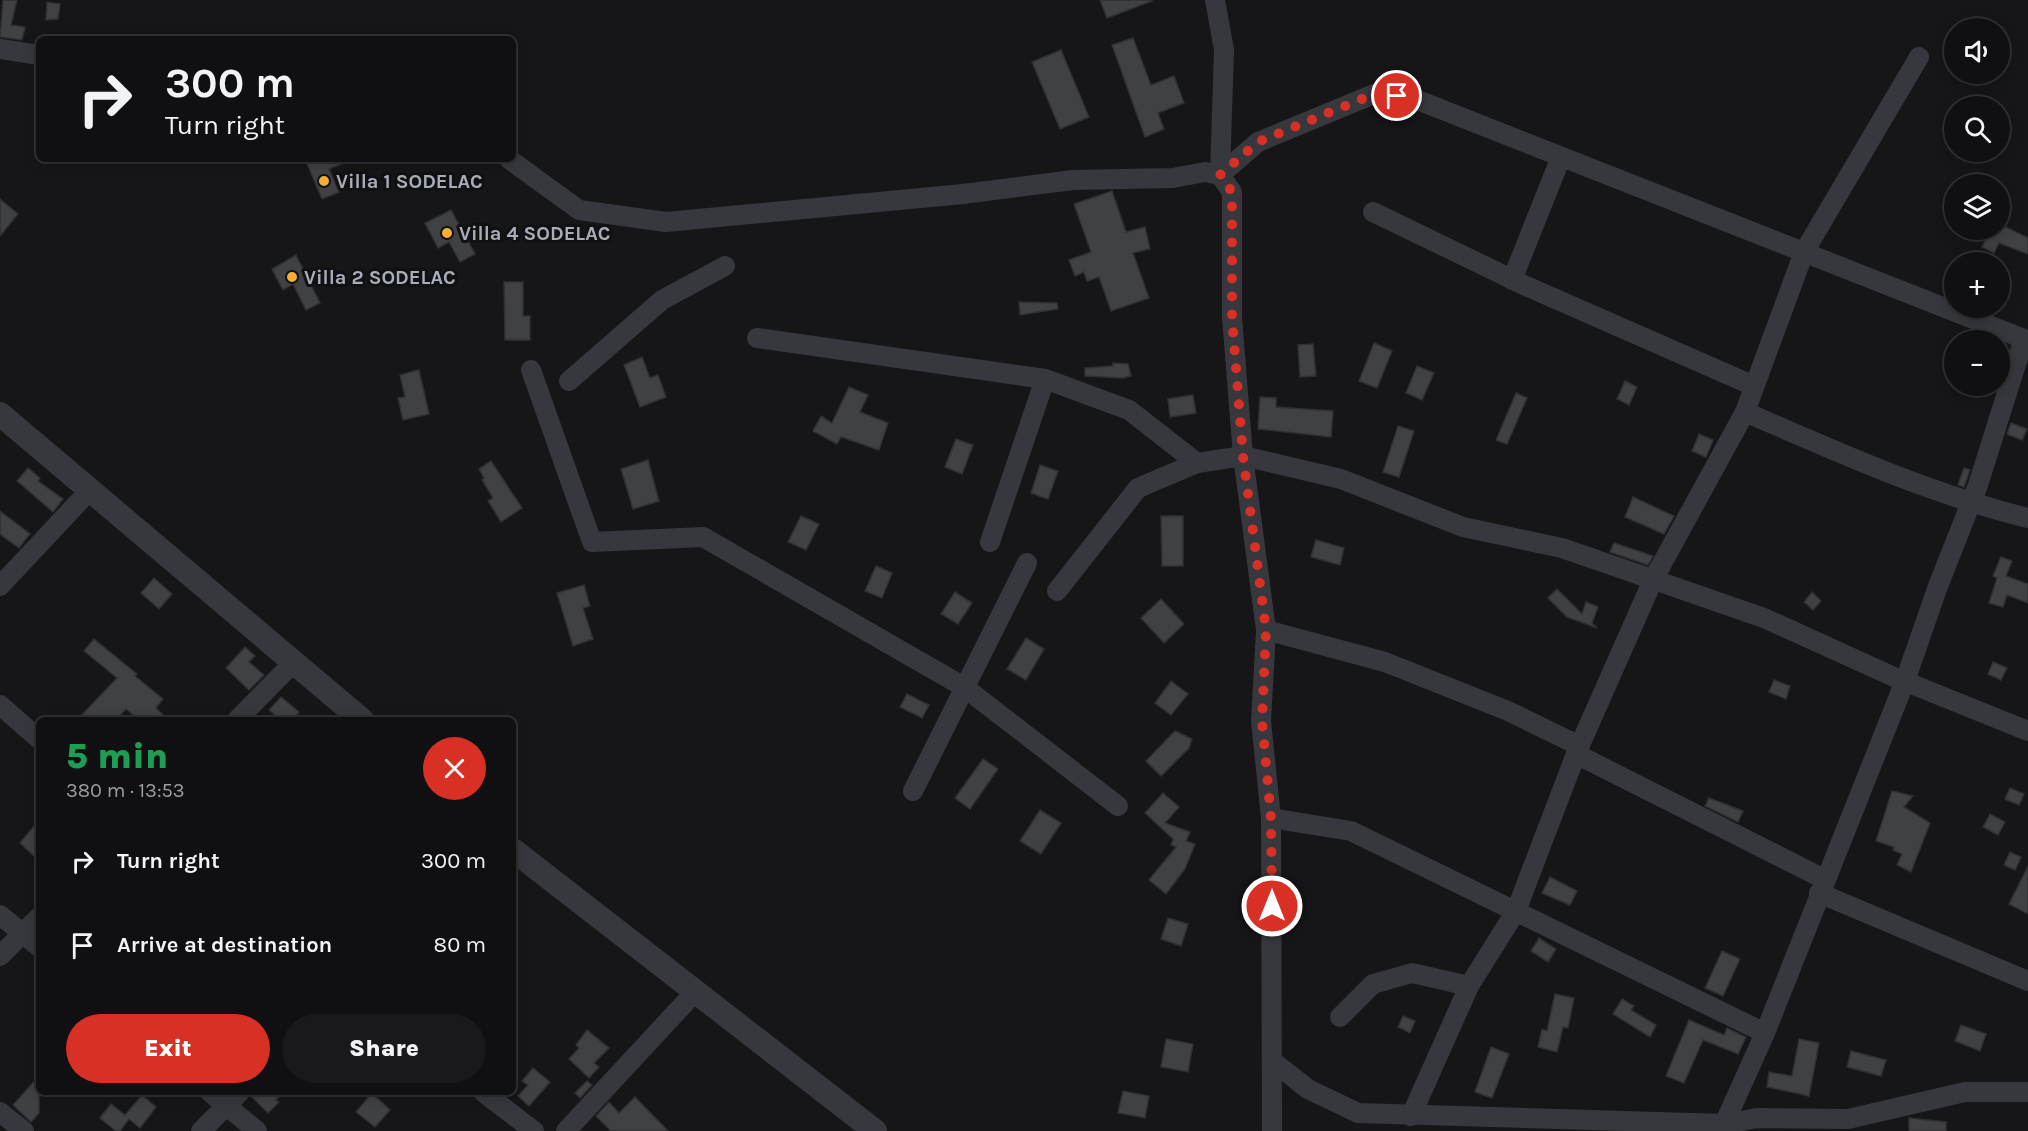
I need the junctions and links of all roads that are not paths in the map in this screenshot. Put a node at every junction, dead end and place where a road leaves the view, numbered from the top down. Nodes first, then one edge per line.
1 (1215, 0) edge
2 (0, 49) edge
3 (36, 55) edge
4 (1919, 57) dead end
5 (1561, 157) junction
6 (513, 162) edge
7 (1220, 175) junction
8 (1373, 212) dead end
9 (1804, 252) junction
10 (725, 266) dead end
11 (1512, 280) junction
12 (757, 338) dead end
13 (531, 370) dead end
14 (1045, 379) junction
15 (569, 381) dead end
16 (1754, 386) junction
17 (1745, 412) junction
18 (0, 414) edge
19 (1243, 456) junction
20 (1197, 463) junction
21 (90, 490) junction
22 (1971, 504) junction
23 (2028, 518) edge
24 (990, 542) dead end
25 (1027, 563) dead end
26 (1653, 580) junction
27 (0, 586) edge
28 (1057, 591) dead end
29 (1266, 630) junction
30 (295, 661) junction
31 (1905, 681) junction
32 (964, 687) junction
33 (0, 705) edge
34 (240, 717) edge
35 (359, 717) edge
36 (2028, 731) edge
37 (36, 736) edge
38 (1578, 750) junction
39 (913, 791) dead end
40 (1118, 806) dead end
41 (1271, 818) junction
42 (516, 852) edge
43 (1821, 886) junction
44 (1516, 911) junction
45 (0, 915) edge
46 (36, 920) edge
47 (22, 933) junction
48 (36, 945) edge
49 (0, 956) edge
50 (2028, 981) edge
51 (1470, 986) junction
52 (694, 992) junction
53 (1340, 1017) dead end
54 (1765, 1033) junction
55 (1272, 1061) junction
56 (2028, 1092) edge
57 (487, 1095) edge
58 (233, 1099) edge
59 (0, 1112) edge
60 (1411, 1116) junction
61 (1723, 1127) edge
62 (24, 1131) edge
63 (201, 1131) edge
64 (257, 1131) edge
65 (534, 1131) edge
66 (566, 1131) edge
67 (874, 1131) edge
68 (1272, 1131) edge

1 - 7 street
2 - 3 street
4 - 9 street
5 - 7 street
5 - 9 street
5 - 11 street
6 - 7 street
7 - 19 street
8 - 11 street
9 - 16 street
9 - 22 street
10 - 15 street
11 - 16 street
12 - 14 street
13 - 32 street
14 - 20 street
14 - 24 street
16 - 17 street
17 - 22 street
17 - 26 street
18 - 21 street
19 - 20 street
19 - 26 street
19 - 29 street
20 - 28 street
21 - 27 street
21 - 30 street
22 - 23 street
22 - 31 street
25 - 32 street
26 - 31 street
26 - 38 street
29 - 38 street
29 - 41 street
30 - 34 street
30 - 35 street
31 - 36 street
31 - 43 street
32 - 39 street
32 - 40 street
33 - 37 street
38 - 43 street
38 - 44 street
41 - 44 street
41 - 55 street
42 - 52 street
43 - 50 street
43 - 54 street
44 - 51 street
44 - 54 street
45 - 47 street
46 - 47 street
47 - 48 street
47 - 49 street
51 - 53 street
51 - 60 street
52 - 66 street
52 - 67 street
54 - 61 street
55 - 60 street
55 - 68 street
56 - 61 street
57 - 65 street
58 - 63 street
58 - 64 street
59 - 62 street
60 - 61 street

